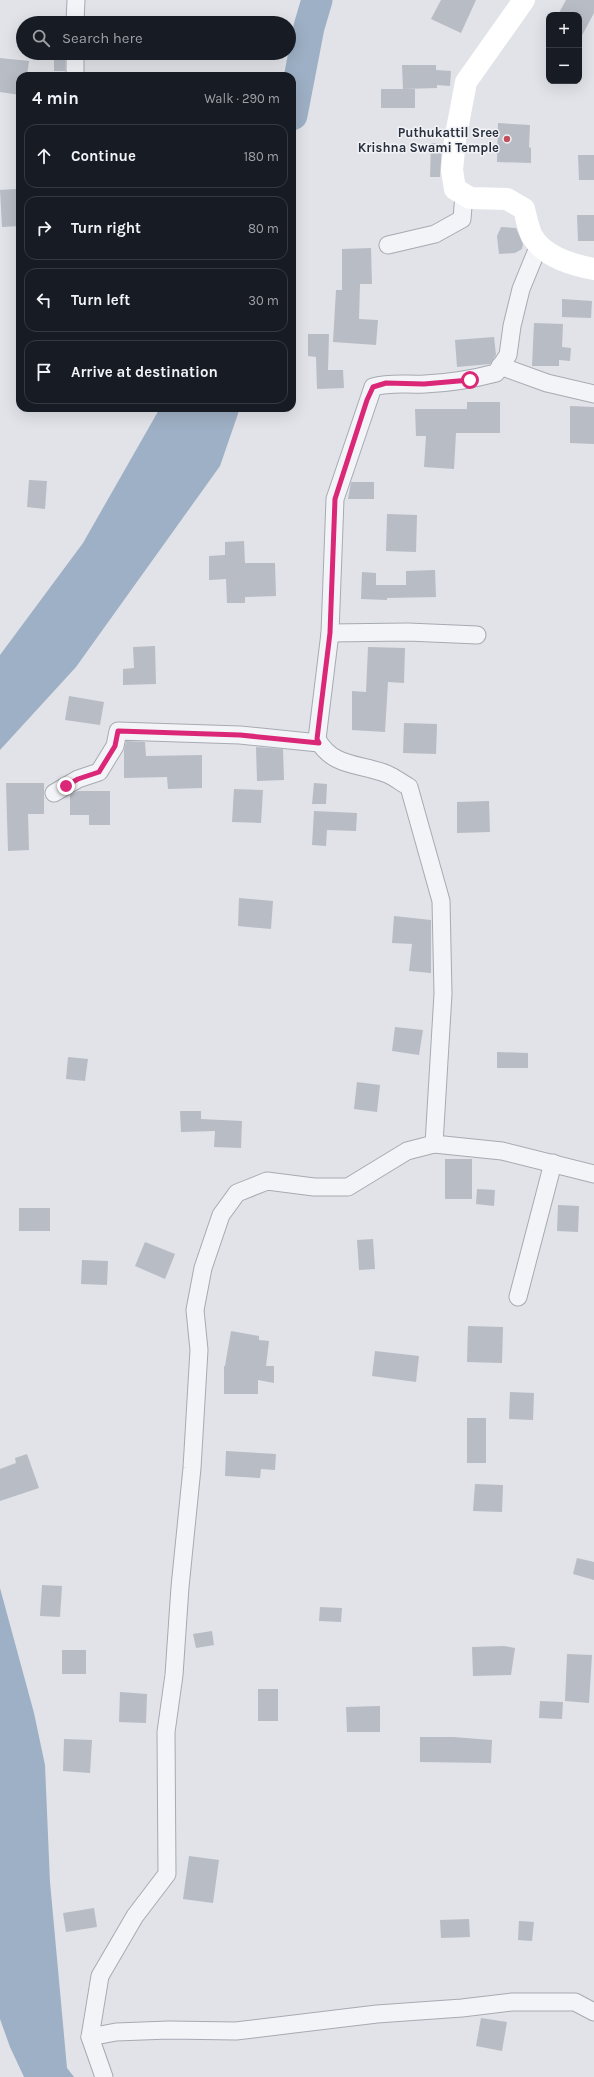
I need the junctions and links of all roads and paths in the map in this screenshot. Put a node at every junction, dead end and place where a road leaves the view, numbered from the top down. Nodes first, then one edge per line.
1 (76, 0) edge
2 (524, 0) edge
3 (76, 16) edge
4 (75, 60) edge
5 (75, 72) edge
6 (464, 194) junction
7 (388, 245) dead end
8 (539, 245) junction
9 (594, 268) edge
10 (500, 366) junction
11 (594, 394) edge
12 (330, 633) junction
13 (477, 635) dead end
14 (319, 743) junction
15 (54, 793) dead end
16 (434, 1144) junction
17 (553, 1163) junction
18 (594, 1174) edge
19 (518, 1297) dead end
20 (594, 2012) edge
21 (90, 2037) junction
22 (104, 2077) edge

1 - 3 street
2 - 6 main road
4 - 5 street
6 - 7 street
6 - 8 main road
8 - 9 main road
8 - 10 street
10 - 11 street
10 - 12 street
12 - 13 street
12 - 14 street
14 - 15 street
14 - 16 street
16 - 17 street
16 - 21 street
17 - 18 street
17 - 19 street
20 - 21 street
21 - 22 street

